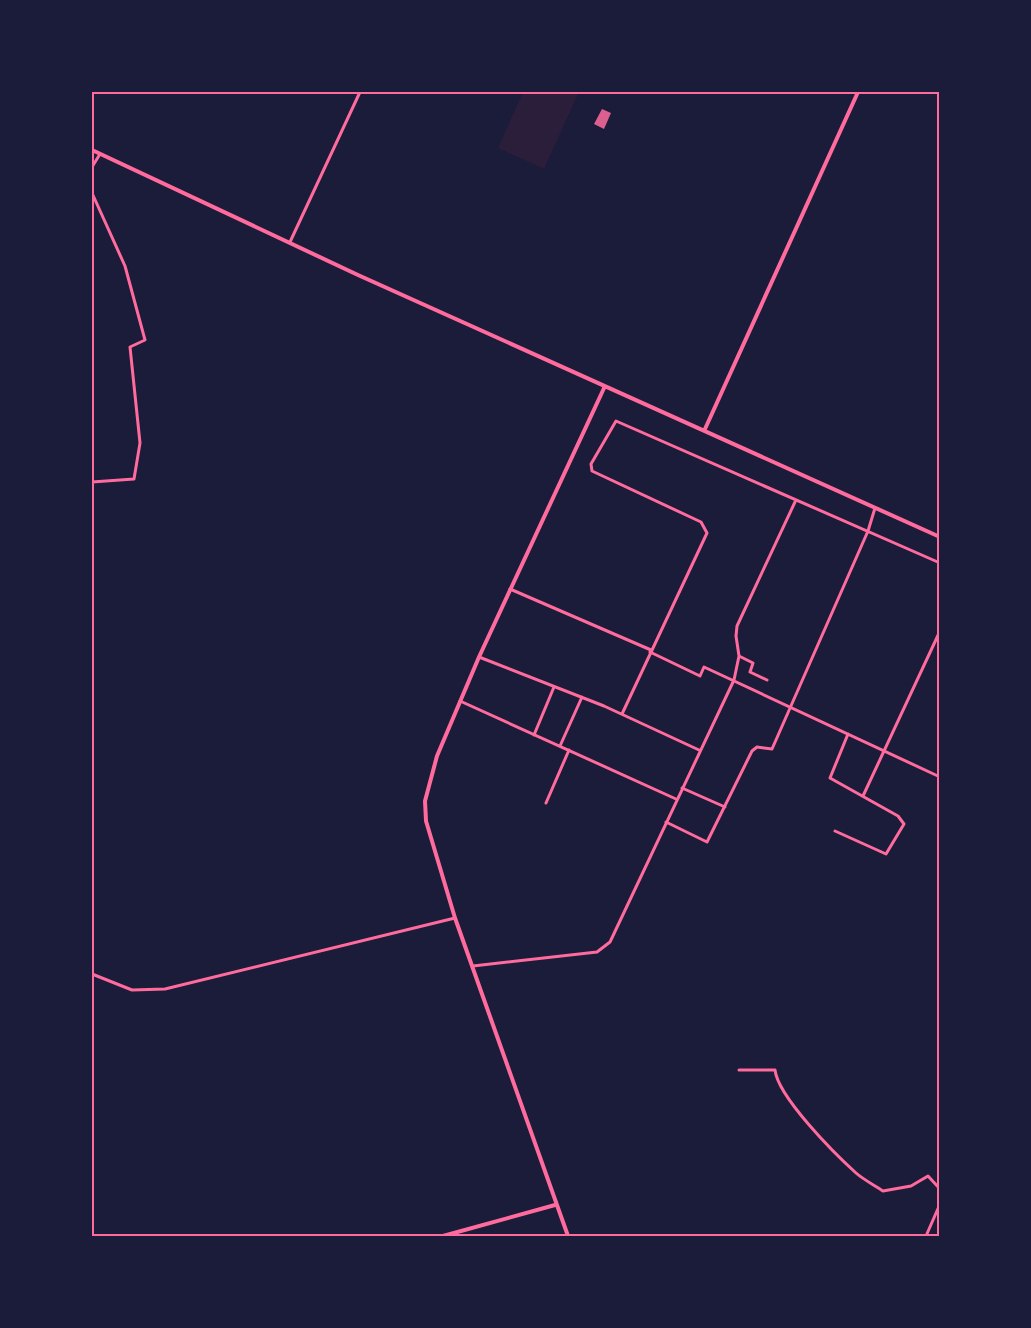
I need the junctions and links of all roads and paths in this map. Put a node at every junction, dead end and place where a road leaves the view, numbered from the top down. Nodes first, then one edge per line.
1 (360, 92) edge
2 (858, 92) edge
3 (92, 150) edge
4 (100, 154) junction
5 (92, 167) edge
6 (92, 193) edge
7 (290, 243) junction
8 (605, 386) junction
9 (705, 429) junction
10 (92, 482) edge
11 (795, 502) junction
12 (874, 508) junction
13 (868, 531) junction
14 (939, 537) edge
15 (939, 563) edge
16 (510, 589) junction
17 (939, 632) edge
18 (651, 651) junction
19 (739, 656) junction
20 (479, 657) junction
21 (734, 680) junction
22 (767, 680) dead end
23 (554, 687) junction
24 (582, 697) junction
25 (459, 701) junction
26 (792, 706) junction
27 (622, 714) junction
28 (848, 734) junction
29 (534, 735) junction
30 (560, 746) junction
31 (568, 750) junction
32 (699, 750) junction
33 (883, 750) junction
34 (939, 777) edge
35 (682, 788) junction
36 (863, 796) junction
37 (676, 799) junction
38 (546, 803) dead end
39 (724, 807) junction
40 (666, 822) junction
41 (835, 831) dead end
42 (455, 918) junction
43 (473, 966) junction
44 (92, 974) edge
45 (739, 1070) dead end
46 (939, 1189) edge
47 (939, 1204) edge
48 (555, 1205) junction
49 (443, 1236) edge
50 (568, 1236) edge
51 (926, 1236) edge

1 - 7 street
2 - 9 street
3 - 4 street
4 - 5 street
4 - 7 street
6 - 10 street
7 - 8 street
8 - 9 street
8 - 16 street
9 - 12 street
11 - 13 street
11 - 18 street
11 - 19 street
12 - 13 street
12 - 14 street
13 - 15 street
13 - 26 street
16 - 18 street
16 - 20 street
17 - 33 street
18 - 21 street
18 - 27 street
19 - 21 street
19 - 22 street
20 - 23 street
20 - 25 street
21 - 26 street
21 - 32 street
23 - 24 street
23 - 29 street
24 - 27 street
24 - 30 street
25 - 29 street
25 - 42 street
26 - 28 street
26 - 39 street
27 - 32 street
28 - 33 street
28 - 36 street
29 - 30 street
30 - 31 street
31 - 37 street
31 - 38 street
32 - 35 street
33 - 34 street
33 - 36 street
35 - 37 street
35 - 39 street
36 - 41 street
37 - 40 street
39 - 40 street
40 - 43 street
42 - 43 street
42 - 44 street
43 - 48 street
45 - 46 street
47 - 51 street
48 - 49 street
48 - 50 street

